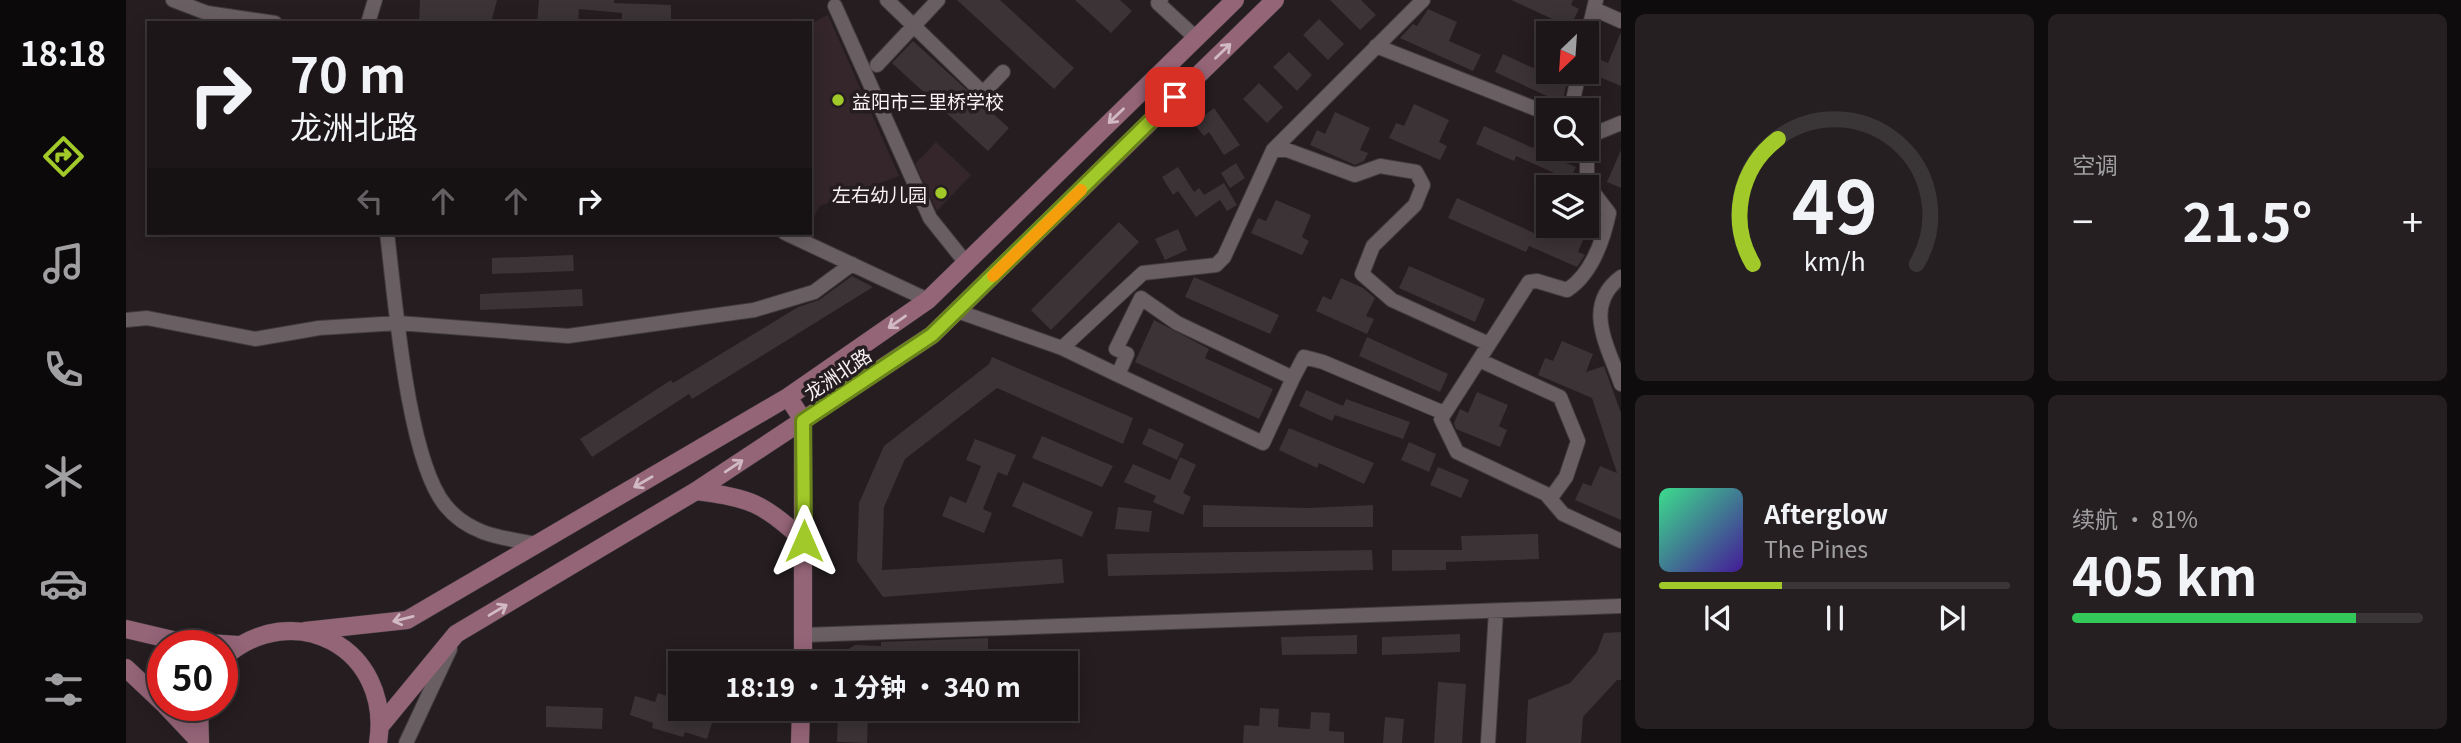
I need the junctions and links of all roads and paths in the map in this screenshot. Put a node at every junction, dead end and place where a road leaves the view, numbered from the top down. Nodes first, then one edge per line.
1 (173, 0) edge
2 (375, 0) edge
3 (887, 0) edge
4 (938, 0) edge
5 (1161, 0) edge
6 (1235, 0) edge
7 (1275, 0) edge
8 (1423, 0) edge
9 (1595, 4) edge
10 (835, 6) dead end
11 (261, 21) edge
12 (369, 21) edge
13 (1621, 22) edge
14 (914, 26) junction
15 (1196, 38) junction
16 (1376, 46) junction
17 (877, 65) dead end
18 (1003, 72) dead end
19 (1536, 109) edge
20 (1621, 123) edge
21 (1599, 131) edge
22 (1273, 150) junction
23 (1587, 161) edge
24 (387, 235) edge
25 (789, 235) edge
26 (966, 263) junction
27 (852, 264) junction
28 (1621, 277) edge
29 (928, 300) junction
30 (957, 311) junction
31 (126, 320) edge
32 (398, 323) junction
33 (1489, 344) junction
34 (1062, 348) junction
35 (1479, 360) junction
36 (1118, 375) junction
37 (1293, 378) junction
38 (1621, 384) edge
39 (788, 397) junction
40 (1444, 413) junction
41 (803, 421) junction
42 (696, 491) junction
43 (1550, 499) junction
44 (804, 541) junction
45 (1621, 541) edge
46 (537, 544) junction
47 (1621, 606) edge
48 (1496, 611) junction
49 (126, 629) edge
50 (305, 631) junction
51 (147, 634) edge
52 (456, 634) junction
53 (804, 635) junction
54 (238, 645) edge
55 (803, 651) edge
56 (126, 668) edge
57 (147, 688) edge
58 (179, 721) edge
59 (198, 721) edge
60 (801, 721) edge
61 (381, 725) junction
62 (197, 742) edge
63 (378, 743) edge
64 (406, 743) edge
65 (800, 743) edge
66 (1488, 743) edge

1 - 11 street
2 - 12 street
3 - 14 street
4 - 14 street
5 - 15 street
6 - 15 main road, 龙洲北路
30 -> 7 main road, 龙洲北路
8 - 16 street
9 - 13 street
10 - 26 street
14 - 17 street
14 - 18 street
15 -> 26 main road, 龙洲北路
16 - 19 street
16 - 22 street
20 - 21 street
22 - 33 street
22 - 34 street
23 - 33 street
24 - 32 street
25 - 27 street
26 - 29 main road, 龙洲北路
27 - 29 street
27 - 32 street
28 - 38 street
29 -> 39 main road, 龙洲北路
30 - 34 street
30 - 41 main road, 龙洲北路
31 - 32 street
32 - 46 street
33 - 35 street
34 - 36 street
35 - 40 street
35 - 43 street
36 - 37 street
36 - 37 street
37 - 40 street
39 - 41 main road
39 -> 46 main road, 龙洲北路
40 - 43 street
42 -> 41 main road, 龙洲北路
41 - 44 main road
42 - 44 main road
52 -> 42 main road, 龙洲北路
43 - 45 street
44 - 53 main road
46 -> 50 main road, 龙洲北路
47 - 48 street
48 - 53 street
48 - 66 street
49 - 51 main road
50 - 54 main road, 龙洲北路
50 - 61 main road
52 - 61 main road, 龙洲北路
52 - 64 street
53 - 55 main road
56 - 57 main road
58 - 62 main road
59 - 62 main road
60 - 65 main road
61 - 63 main road

